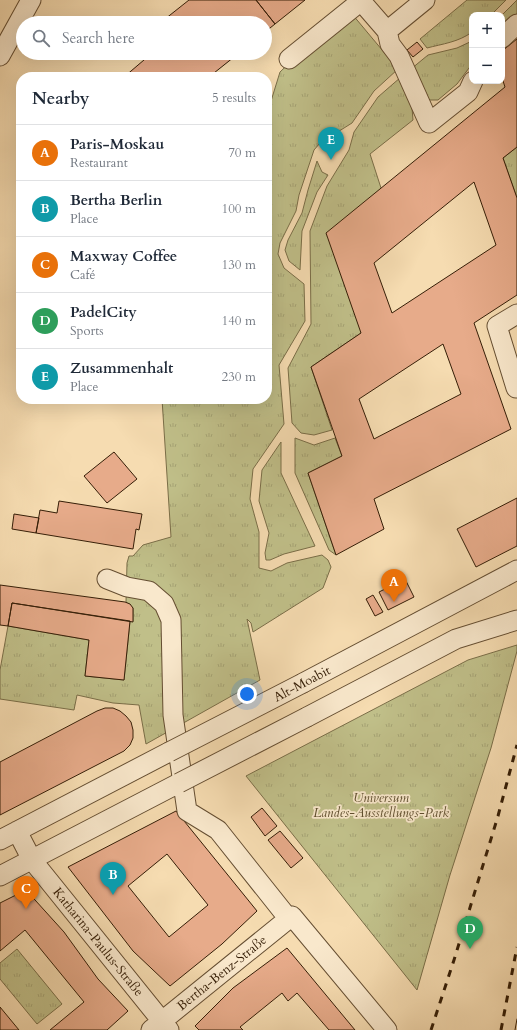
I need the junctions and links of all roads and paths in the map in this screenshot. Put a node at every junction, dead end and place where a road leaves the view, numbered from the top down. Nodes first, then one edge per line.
1 (31, 0) edge
2 (362, 0) edge
3 (425, 0) edge
4 (22, 16) edge
5 (517, 24) edge
6 (16, 27) edge
7 (387, 31) junction
8 (505, 35) edge
9 (0, 56) edge
10 (289, 59) dead end
11 (472, 84) edge
12 (517, 314) edge
13 (516, 388) edge
14 (517, 570) edge
15 (107, 580) dead end
16 (517, 620) edge
17 (17, 831) junction
18 (0, 840) edge
19 (32, 860) junction
20 (0, 876) edge
21 (290, 917) junction
22 (161, 1027) edge
23 (387, 1030) edge

1 - 4 street
2 - 7 street
2 - 10 street
3 - 7 street
5 - 8 street
6 - 9 street
7 - 11 street
12 - 13 street
14 - 17 street, Alt-Moabit, bridge
15 - 21 street
16 - 19 street, bridge
17 - 18 street, Alt-Moabit
17 - 19 street, Katharina-Paulus-Straße
19 - 20 street
19 - 22 street, Katharina-Paulus-Straße
21 - 22 street, Bertha-Benz-Straße
21 - 23 street

